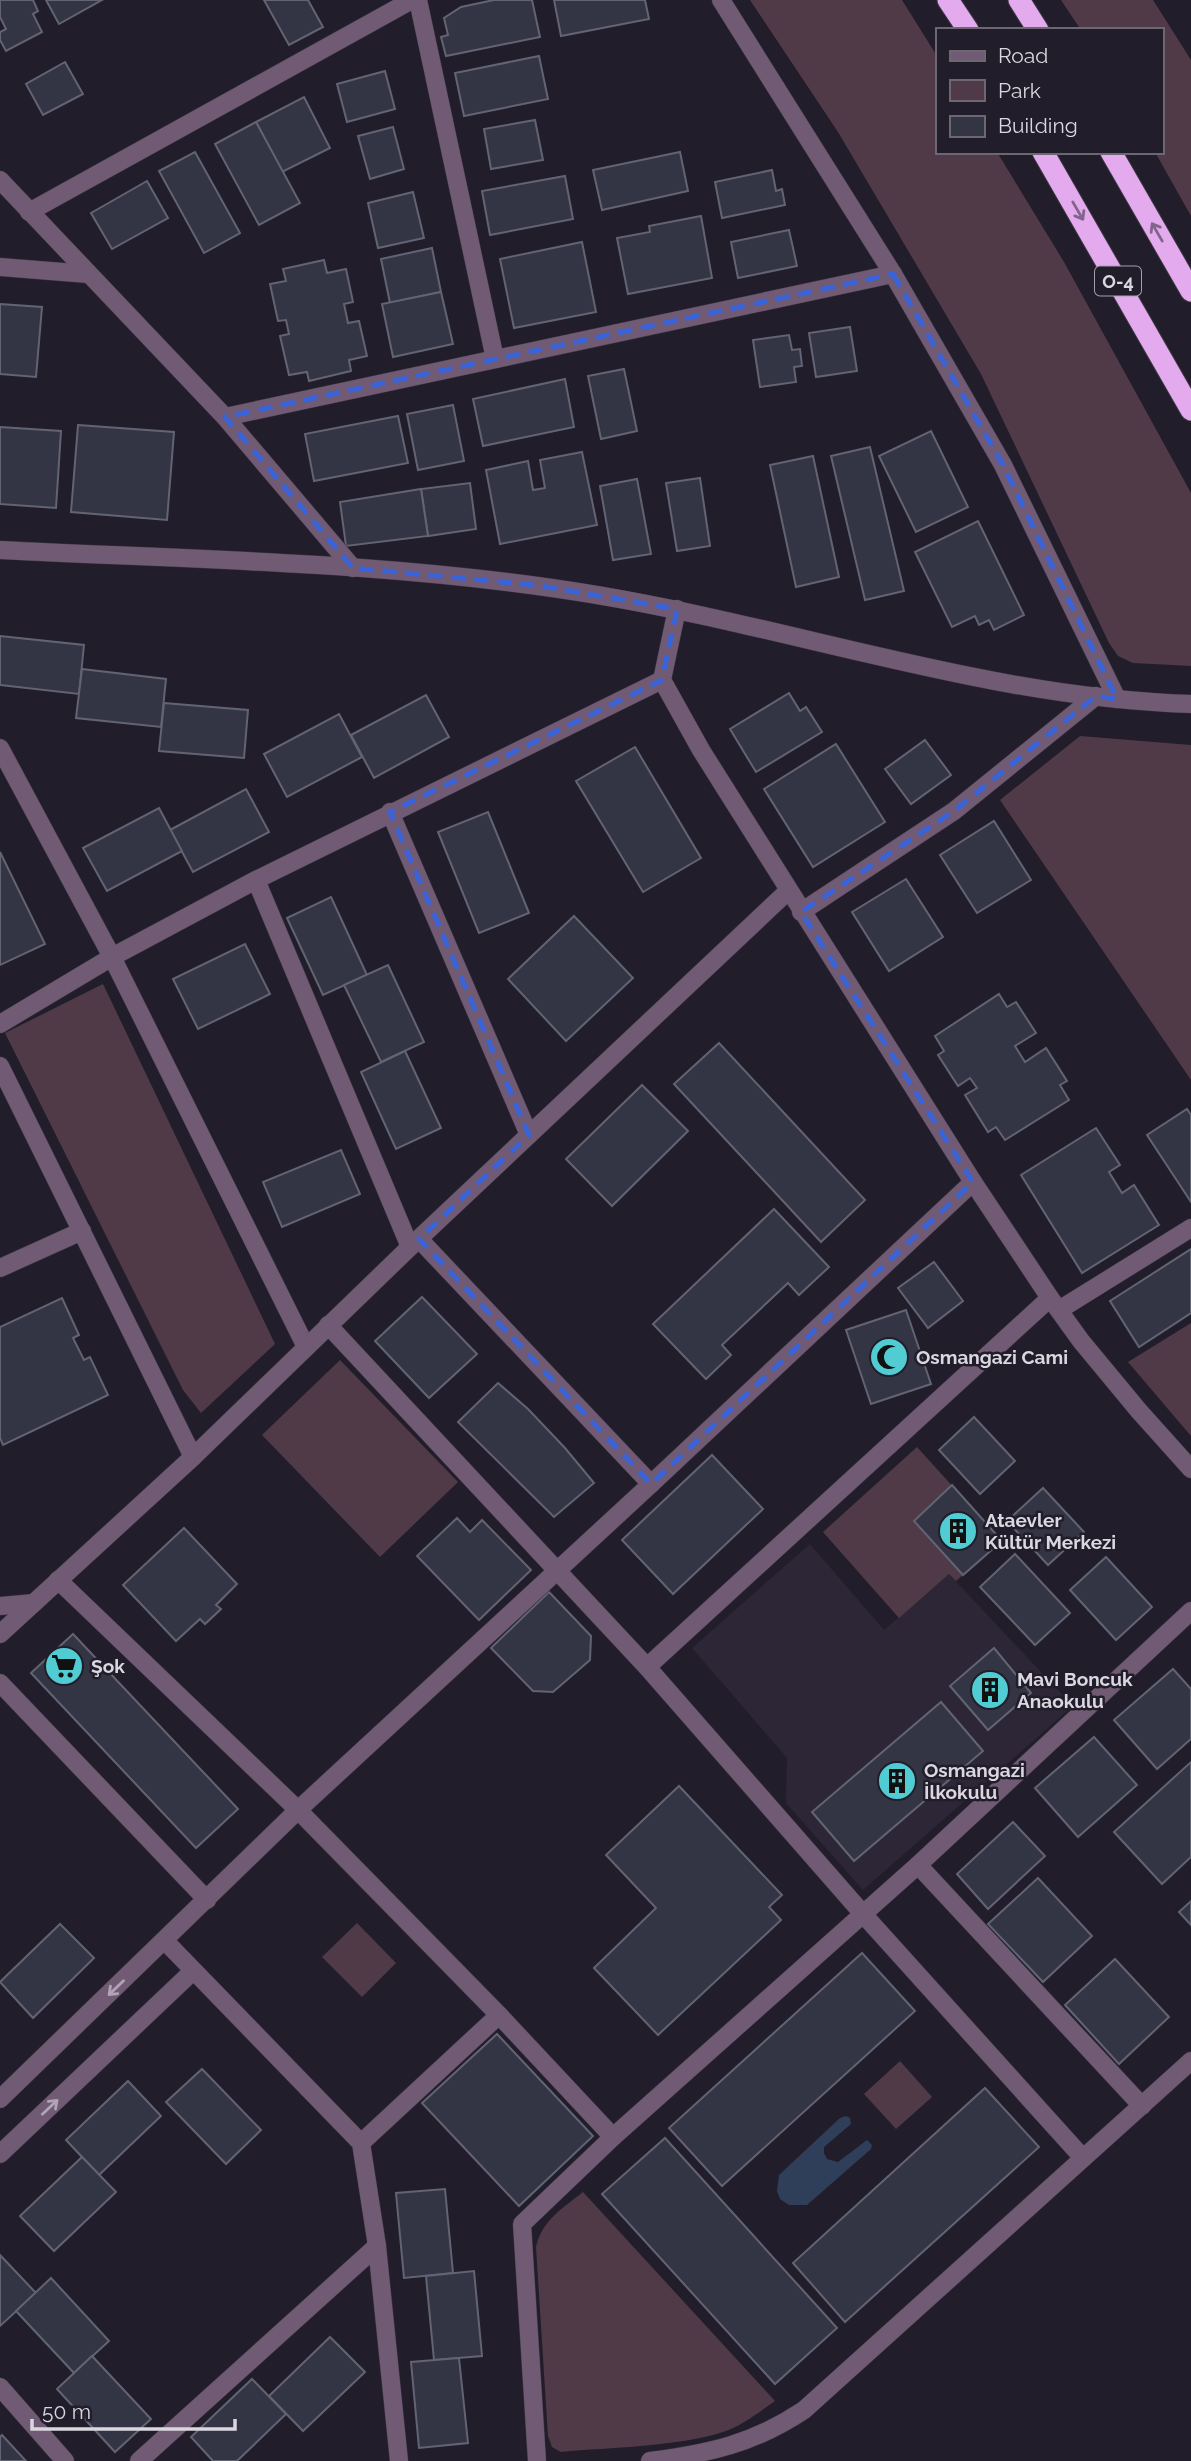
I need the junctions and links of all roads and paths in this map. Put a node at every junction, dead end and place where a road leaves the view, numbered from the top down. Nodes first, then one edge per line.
1 (412, 0) edge
2 (418, 0) edge
3 (721, 0) edge
4 (948, 0) edge
5 (1019, 0) edge
6 (967, 28) edge
7 (1037, 28) edge
8 (1044, 154) edge
9 (1112, 154) edge
10 (0, 180) edge
11 (29, 212) junction
12 (0, 267) edge
13 (88, 274) junction
14 (892, 274) junction
15 (1191, 291) edge
16 (495, 359) junction
17 (1191, 410) edge
18 (225, 417) junction
19 (0, 550) edge
20 (354, 568) junction
21 (677, 609) junction
22 (662, 680) junction
23 (1097, 696) junction
24 (1117, 699) junction
25 (1191, 704) edge
26 (0, 748) edge
27 (390, 812) junction
28 (256, 880) junction
29 (788, 891) junction
30 (801, 912) junction
31 (111, 957) junction
32 (0, 1024) edge
33 (0, 1066) edge
34 (529, 1135) junction
35 (973, 1182) junction
36 (1191, 1228) edge
37 (82, 1231) junction
38 (414, 1243) junction
39 (0, 1268) edge
40 (1055, 1304) junction
41 (328, 1325) junction
42 (306, 1347) junction
43 (193, 1457) junction
44 (1191, 1469) edge
45 (651, 1484) junction
46 (558, 1569) junction
47 (58, 1580) junction
48 (34, 1603) junction
49 (0, 1606) edge
50 (1191, 1611) edge
51 (0, 1634) edge
52 (648, 1667) junction
53 (0, 1683) edge
54 (298, 1810) junction
55 (918, 1865) junction
56 (207, 1900) junction
57 (863, 1914) junction
58 (165, 1941) junction
59 (193, 1971) junction
60 (499, 2015) junction
61 (1191, 2061) edge
62 (0, 2099) edge
63 (1142, 2106) junction
64 (613, 2137) junction
65 (360, 2143) junction
66 (0, 2154) edge
67 (1083, 2158) junction
68 (377, 2246) junction
69 (0, 2387) edge
70 (65, 2461) edge
71 (139, 2461) edge
72 (399, 2461) edge
73 (537, 2461) edge
74 (650, 2461) edge

1 - 11 street
2 - 16 street
3 - 14 street
4 - 6 highway
5 - 7 highway
8 -> 17 highway, O-4
15 -> 9 highway
10 - 11 street
11 - 13 street
12 - 13 street
13 - 18 street
14 - 16 street
14 - 24 street
16 - 18 street
18 - 20 street
19 - 20 street
20 - 21 street
21 - 22 street
21 - 23 street
22 - 27 street
22 - 29 street
23 - 24 street
23 - 30 street
24 - 25 street
26 - 31 street
27 - 28 street
27 - 34 street
28 - 31 street
28 - 38 street
29 - 30 street
29 - 34 street
30 - 35 street
31 - 32 street
31 - 42 street
33 - 37 street
34 - 38 street
35 - 40 street
35 - 45 street
36 - 40 street
37 - 39 street
37 - 43 street
38 - 41 street
38 - 45 street
40 - 44 street
40 - 52 street
41 - 42 street
41 - 46 street
42 - 43 street
43 - 47 street
45 - 46 street
46 - 52 street
46 - 54 street
47 - 48 street
47 - 54 street
48 - 49 street
48 - 51 street
50 - 55 street
52 - 57 street
53 - 56 street
54 - 56 street
54 - 60 street
55 - 57 street
55 - 63 street
56 - 58 street
57 - 64 street
57 - 67 street
58 - 59 street
58 -> 62 street
59 - 65 street
66 -> 59 street
60 - 64 street
60 - 65 street
61 - 63 street
63 - 67 street
64 - 73 street
65 - 68 street
67 - 74 street
68 - 71 street
68 - 72 street
69 - 70 street

